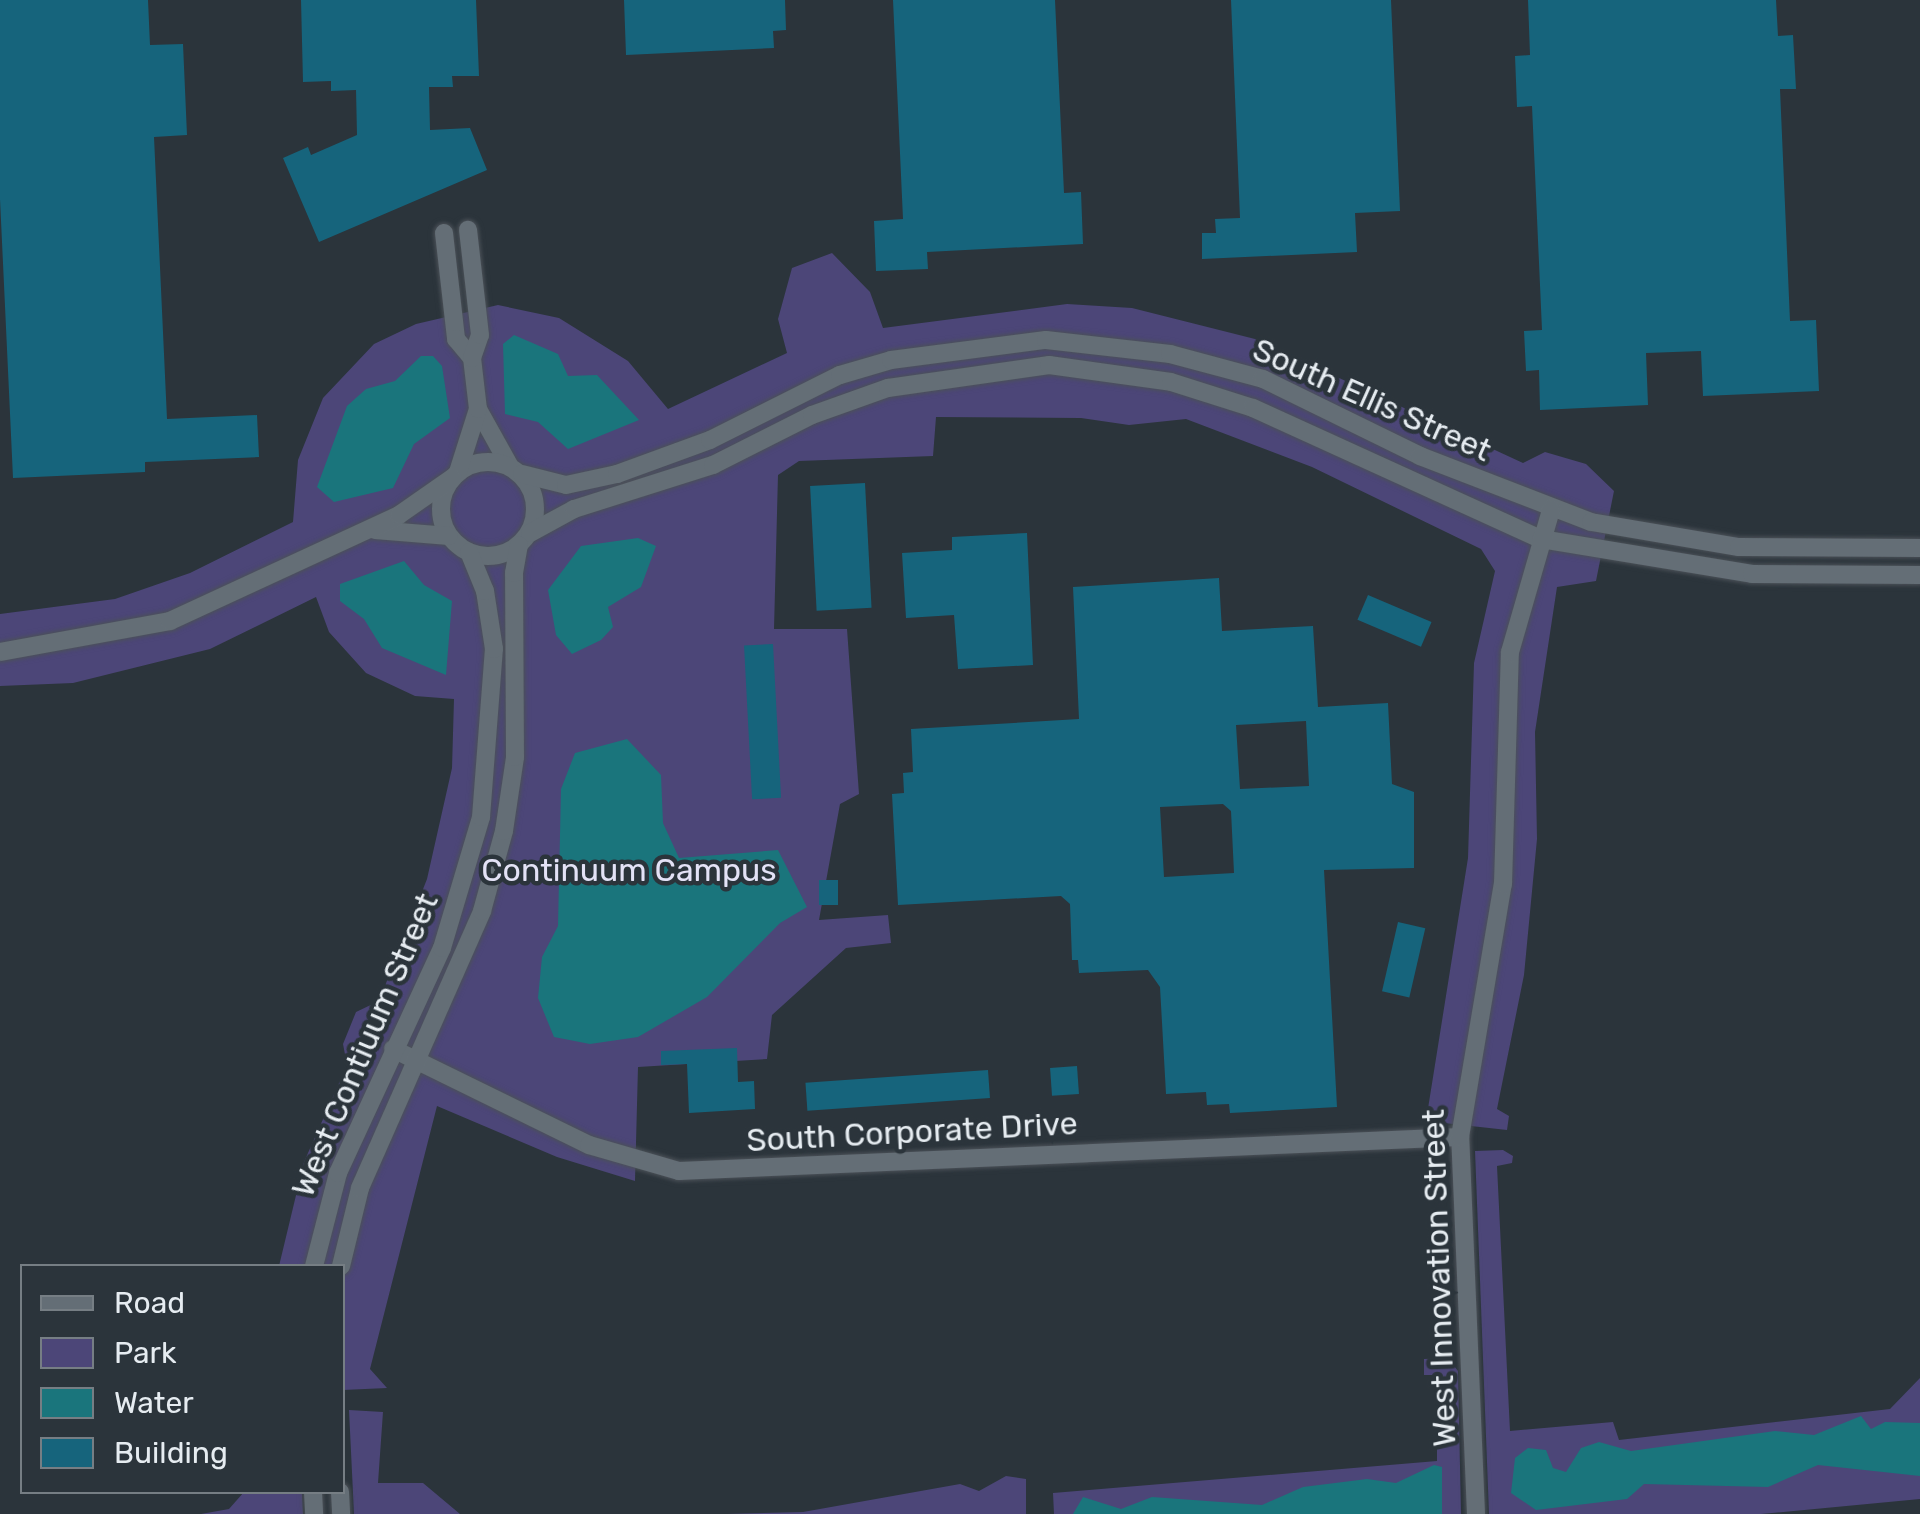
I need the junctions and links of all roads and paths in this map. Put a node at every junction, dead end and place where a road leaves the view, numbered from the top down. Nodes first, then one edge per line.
1 (468, 230) dead end
2 (444, 233) dead end
3 (472, 358) junction
4 (478, 409) junction
5 (515, 470) junction
6 (455, 475) junction
7 (1551, 510) junction
8 (369, 530) junction
9 (450, 536) junction
10 (525, 539) junction
11 (1541, 539) junction
12 (1920, 548) edge
13 (469, 552) junction
14 (1920, 575) edge
15 (0, 652) edge
16 (393, 1049) junction
17 (418, 1062) junction
18 (1460, 1137) junction
19 (315, 1264) edge
20 (341, 1264) edge
21 (1476, 1514) edge

1 - 3 street
2 - 3 street
3 - 4 street
4 - 5 street
4 - 6 street
5 - 6 street
5 - 7 street, South Ellis Street
5 - 10 street
6 - 8 street
6 - 9 street
7 - 11 street, West Innovation Street
7 - 12 street, South Ellis Street
8 - 9 street
8 - 15 street
9 - 13 street
10 - 11 street, South Ellis Street
10 - 13 street
10 - 17 street, West Contiuum Street
11 - 14 street, South Ellis Street
11 - 18 street, West Innovation Street
13 - 16 street, West Contiuum Street
16 - 17 street, South Corporate Drive
16 - 19 street, West Contiuum Street
17 - 18 street, South Corporate Drive
17 - 20 street, West Contiuum Street
18 - 21 street, West Innovation Street

